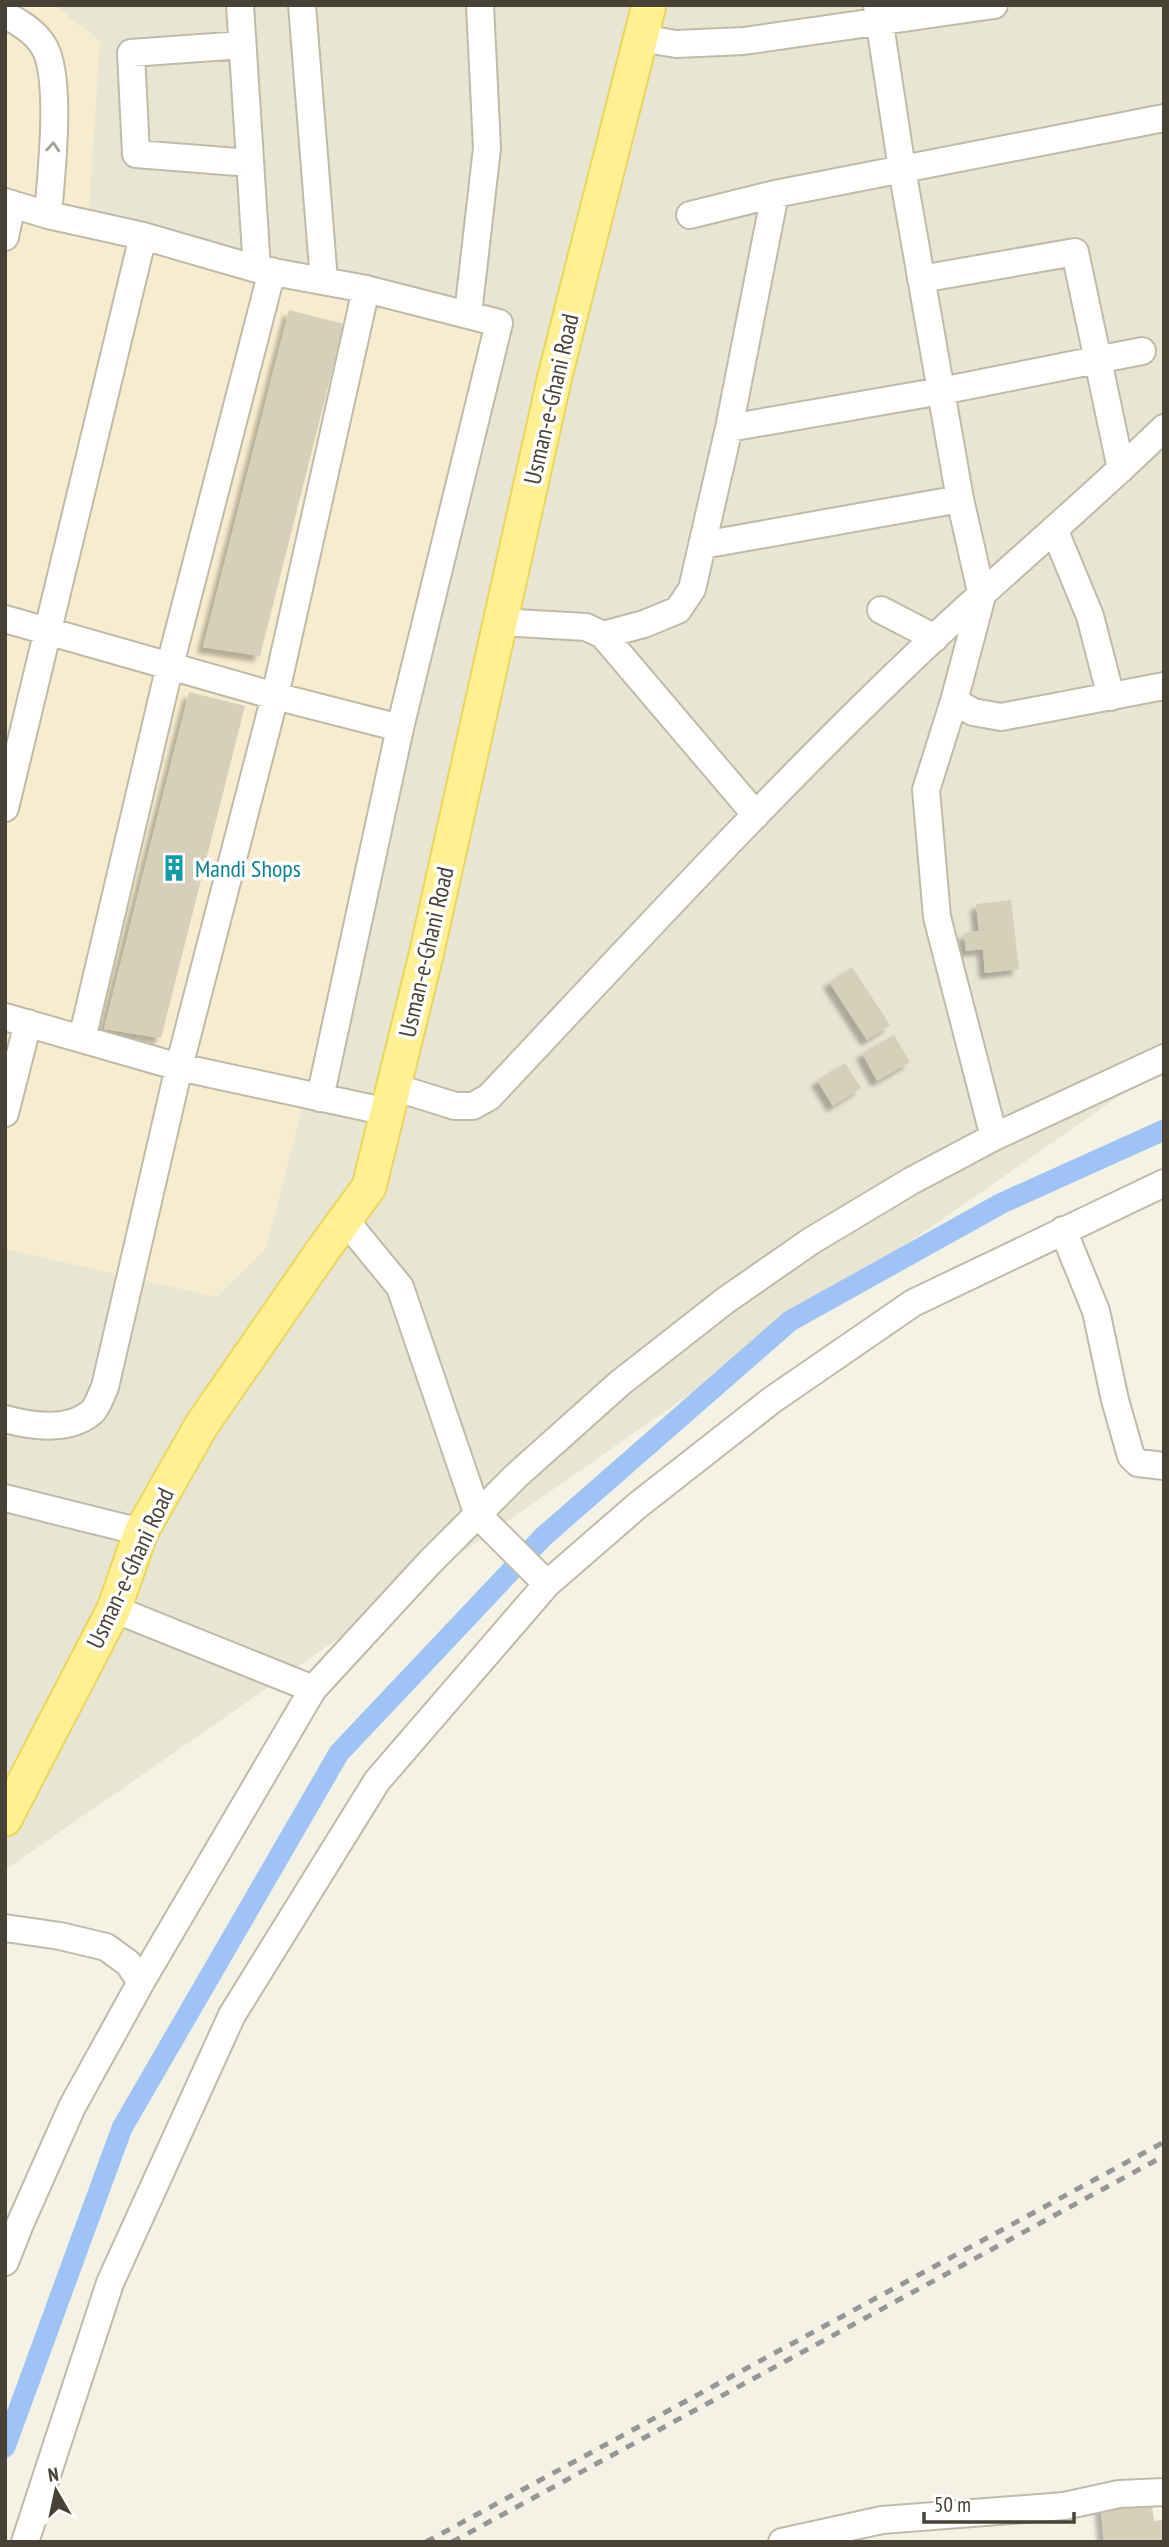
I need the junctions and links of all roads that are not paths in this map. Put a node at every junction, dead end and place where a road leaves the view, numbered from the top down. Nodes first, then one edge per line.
1 (240, 5) edge
2 (302, 5) edge
3 (481, 5) edge
4 (649, 5) edge
5 (994, 5) edge
6 (878, 14) edge
7 (5, 15) edge
8 (640, 38) junction
9 (242, 45) junction
10 (1163, 121) edge
11 (250, 163) junction
12 (902, 170) junction
13 (775, 194) junction
14 (9, 203) edge
15 (48, 215) junction
16 (690, 215) dead end
17 (143, 236) junction
18 (5, 237) edge
19 (264, 270) junction
20 (921, 279) junction
21 (324, 281) junction
22 (366, 289) junction
23 (468, 314) junction
24 (1142, 351) dead end
25 (1097, 359) junction
26 (941, 391) junction
27 (729, 428) junction
28 (1163, 434) edge
29 (1121, 470) junction
30 (960, 499) junction
31 (1054, 528) junction
32 (703, 545) junction
33 (982, 596) junction
34 (881, 610) dead end
35 (5, 619) edge
36 (500, 622) junction
37 (50, 630) junction
38 (603, 635) junction
39 (935, 638) junction
40 (170, 665) junction
41 (1164, 686) edge
42 (275, 696) junction
43 (1111, 697) junction
44 (954, 701) junction
45 (400, 728) junction
46 (5, 808) edge
47 (756, 814) junction
48 (16, 1020) edge
49 (82, 1039) junction
50 (1164, 1058) edge
51 (179, 1067) junction
52 (320, 1098) junction
53 (391, 1099) junction
54 (5, 1113) edge
55 (993, 1137) junction
56 (1164, 1183) edge
57 (345, 1220) junction
58 (1063, 1230) junction
59 (5, 1419) edge
60 (1164, 1466) edge
61 (5, 1498) edge
62 (478, 1515) junction
63 (141, 1532) junction
64 (543, 1580) junction
65 (114, 1609) junction
66 (313, 1689) junction
67 (5, 1819) edge
68 (5, 1928) edge
69 (141, 1982) junction
70 (5, 2262) edge
71 (1164, 2492) edge
72 (24, 2542) edge
73 (782, 2542) edge

1 - 9 street
2 - 21 street
3 - 23 street
4 - 8 main road, Usman-e-Ghani Road
5 - 6 street
6 - 8 street
6 - 12 street
15 -> 7 street
8 - 36 main road, Usman-e-Ghani Road
9 - 11 street
9 - 11 street
10 - 12 street
11 - 19 street
12 - 13 street
12 - 20 street
13 - 16 street
13 - 27 street
14 - 15 street
14 - 18 street
15 - 17 street
17 - 19 street
17 - 37 street
19 - 21 street
19 - 40 street
20 - 25 street
20 - 26 street
21 - 22 street
22 - 23 street
22 - 42 street
23 - 45 street
24 - 25 street
25 - 26 street
25 - 29 street
26 - 27 street
26 - 30 street
27 - 32 street
28 - 29 street
29 - 31 street
30 - 32 street
30 - 33 street
31 - 33 street
31 - 43 street
32 - 38 street
33 - 39 street
33 - 44 street
34 - 39 street
35 - 37 street
36 - 38 street
36 - 53 main road, Usman-e-Ghani Road
37 - 40 street
37 - 46 street
38 - 47 street
39 - 47 street
40 - 42 street
40 - 49 street
41 - 43 street
42 - 45 street
42 - 51 street
43 - 44 street
44 - 55 street
45 - 52 street
47 - 53 street
48 - 49 street
48 - 54 street
49 - 51 street
50 - 55 street
51 - 52 street
51 - 59 street
52 - 53 street
53 - 57 main road, Usman-e-Ghani Road
55 - 62 street
56 - 58 street
57 - 62 street
57 - 63 main road, Usman-e-Ghani Road
58 - 60 street
58 - 64 street
61 - 63 street
62 - 64 street
62 - 66 street
63 - 65 main road, Usman-e-Ghani Road
64 - 72 street
65 - 66 street
65 - 67 main road, Usman-e-Ghani Road
66 - 69 street
68 - 69 street
69 - 70 street
71 - 73 street

